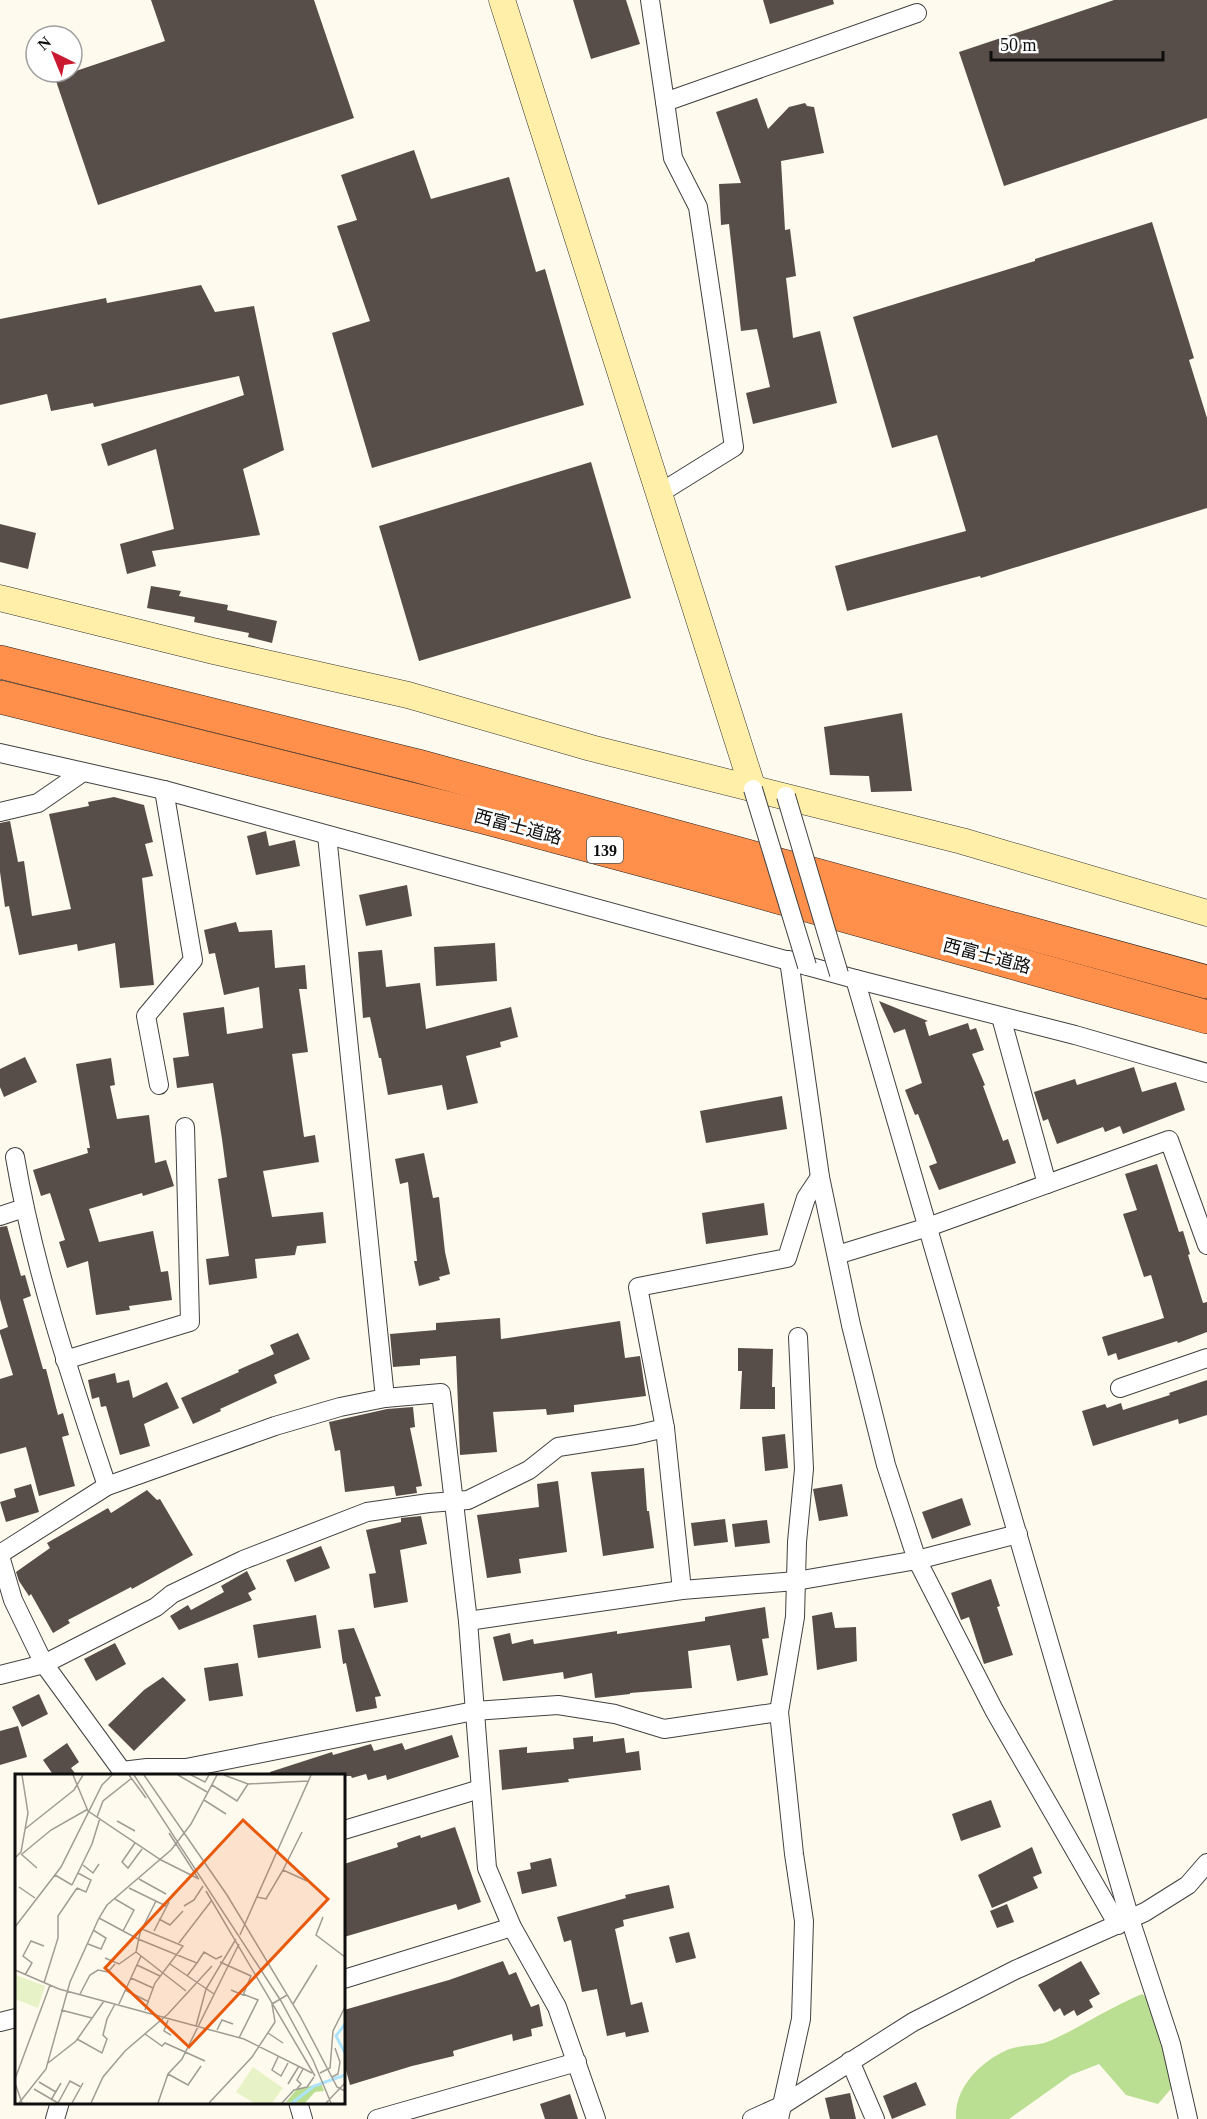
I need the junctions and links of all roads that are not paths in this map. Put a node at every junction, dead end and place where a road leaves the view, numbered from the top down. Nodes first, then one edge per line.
1 (502, 0) edge
2 (650, 0) edge
3 (917, 13) dead end
4 (665, 102) junction
5 (660, 493) junction
6 (0, 598) edge
7 (0, 662) edge
8 (0, 697) edge
9 (0, 753) edge
10 (83, 772) junction
11 (753, 789) junction
12 (164, 790) junction
13 (786, 796) junction
14 (0, 812) edge
15 (327, 836) junction
16 (1207, 913) edge
17 (789, 960) junction
18 (807, 966) junction
19 (847, 977) junction
20 (1207, 982) edge
21 (1001, 1017) junction
22 (1207, 1017) edge
23 (1207, 1073) edge
24 (159, 1085) dead end
25 (186, 1126) dead end
26 (15, 1156) dead end
27 (820, 1177) junction
28 (1047, 1184) junction
29 (24, 1208) junction
30 (0, 1216) edge
31 (928, 1227) junction
32 (1207, 1245) edge
33 (837, 1255) junction
34 (798, 1337) dead end
35 (1207, 1358) edge
36 (65, 1360) junction
37 (1120, 1388) dead end
38 (385, 1398) junction
39 (665, 1428) junction
40 (107, 1486) junction
41 (453, 1501) junction
42 (1018, 1534) junction
43 (0, 1555) edge
44 (917, 1560) junction
45 (796, 1581) junction
46 (682, 1590) junction
47 (468, 1621) junction
48 (44, 1664) junction
49 (0, 1675) edge
50 (474, 1711) junction
51 (778, 1712) junction
52 (187, 1772) edge
53 (119, 1773) edge
54 (480, 1789) junction
55 (345, 1830) edge
56 (1207, 1863) edge
57 (1124, 1922) junction
58 (512, 1927) junction
59 (345, 1979) edge
60 (15, 2018) edge
61 (0, 2022) edge
62 (850, 2061) junction
63 (577, 2062) junction
64 (60, 2104) edge
65 (298, 2104) edge
66 (780, 2113) edge
67 (55, 2119) edge
68 (303, 2119) edge
69 (377, 2119) edge
70 (596, 2119) edge
71 (752, 2119) edge
72 (875, 2119) edge
73 (1188, 2119) edge

1 - 5 street
2 - 4 street
3 - 4 street
4 - 5 street
5 - 11 street
6 - 11 street
7 - 20 highway, 西富士道路 / 139
8 - 22 highway, 西富士道路 / 139
9 - 10 street
10 - 12 street
10 - 14 street
11 - 13 street
11 - 18 street, bridge
12 - 15 street
12 - 24 street
13 - 16 street
13 - 19 street, bridge
15 - 17 street
15 - 38 street
17 - 18 street
17 - 27 street
18 - 19 street
19 - 21 street
19 - 31 street
21 - 23 street
21 - 28 street
25 - 36 street
26 - 29 street
27 - 33 street
27 - 39 street
28 - 31 street
28 - 32 street
29 - 30 street
29 - 36 street
31 - 33 street
31 - 42 street
33 - 44 street
34 - 45 street
35 - 37 street
36 - 40 street
38 - 40 street
38 - 41 street
39 - 41 street
39 - 46 street
40 - 43 street
41 - 47 street
41 - 48 street
42 - 44 street
42 - 57 street
43 - 48 street
44 - 45 street
44 - 57 street
45 - 46 street
45 - 51 street
46 - 47 street
47 - 50 street
48 - 49 street
48 - 53 street
50 - 51 street
50 - 52 street
50 - 54 street
51 - 66 street
52 - 53 street
54 - 55 street
54 - 58 street
56 - 57 street
57 - 62 street
57 - 73 street
58 - 59 street
58 - 63 street
60 - 61 street
62 - 66 street
62 - 72 street
63 - 69 street
63 - 70 street
64 - 67 street
65 - 68 street
66 - 71 street

